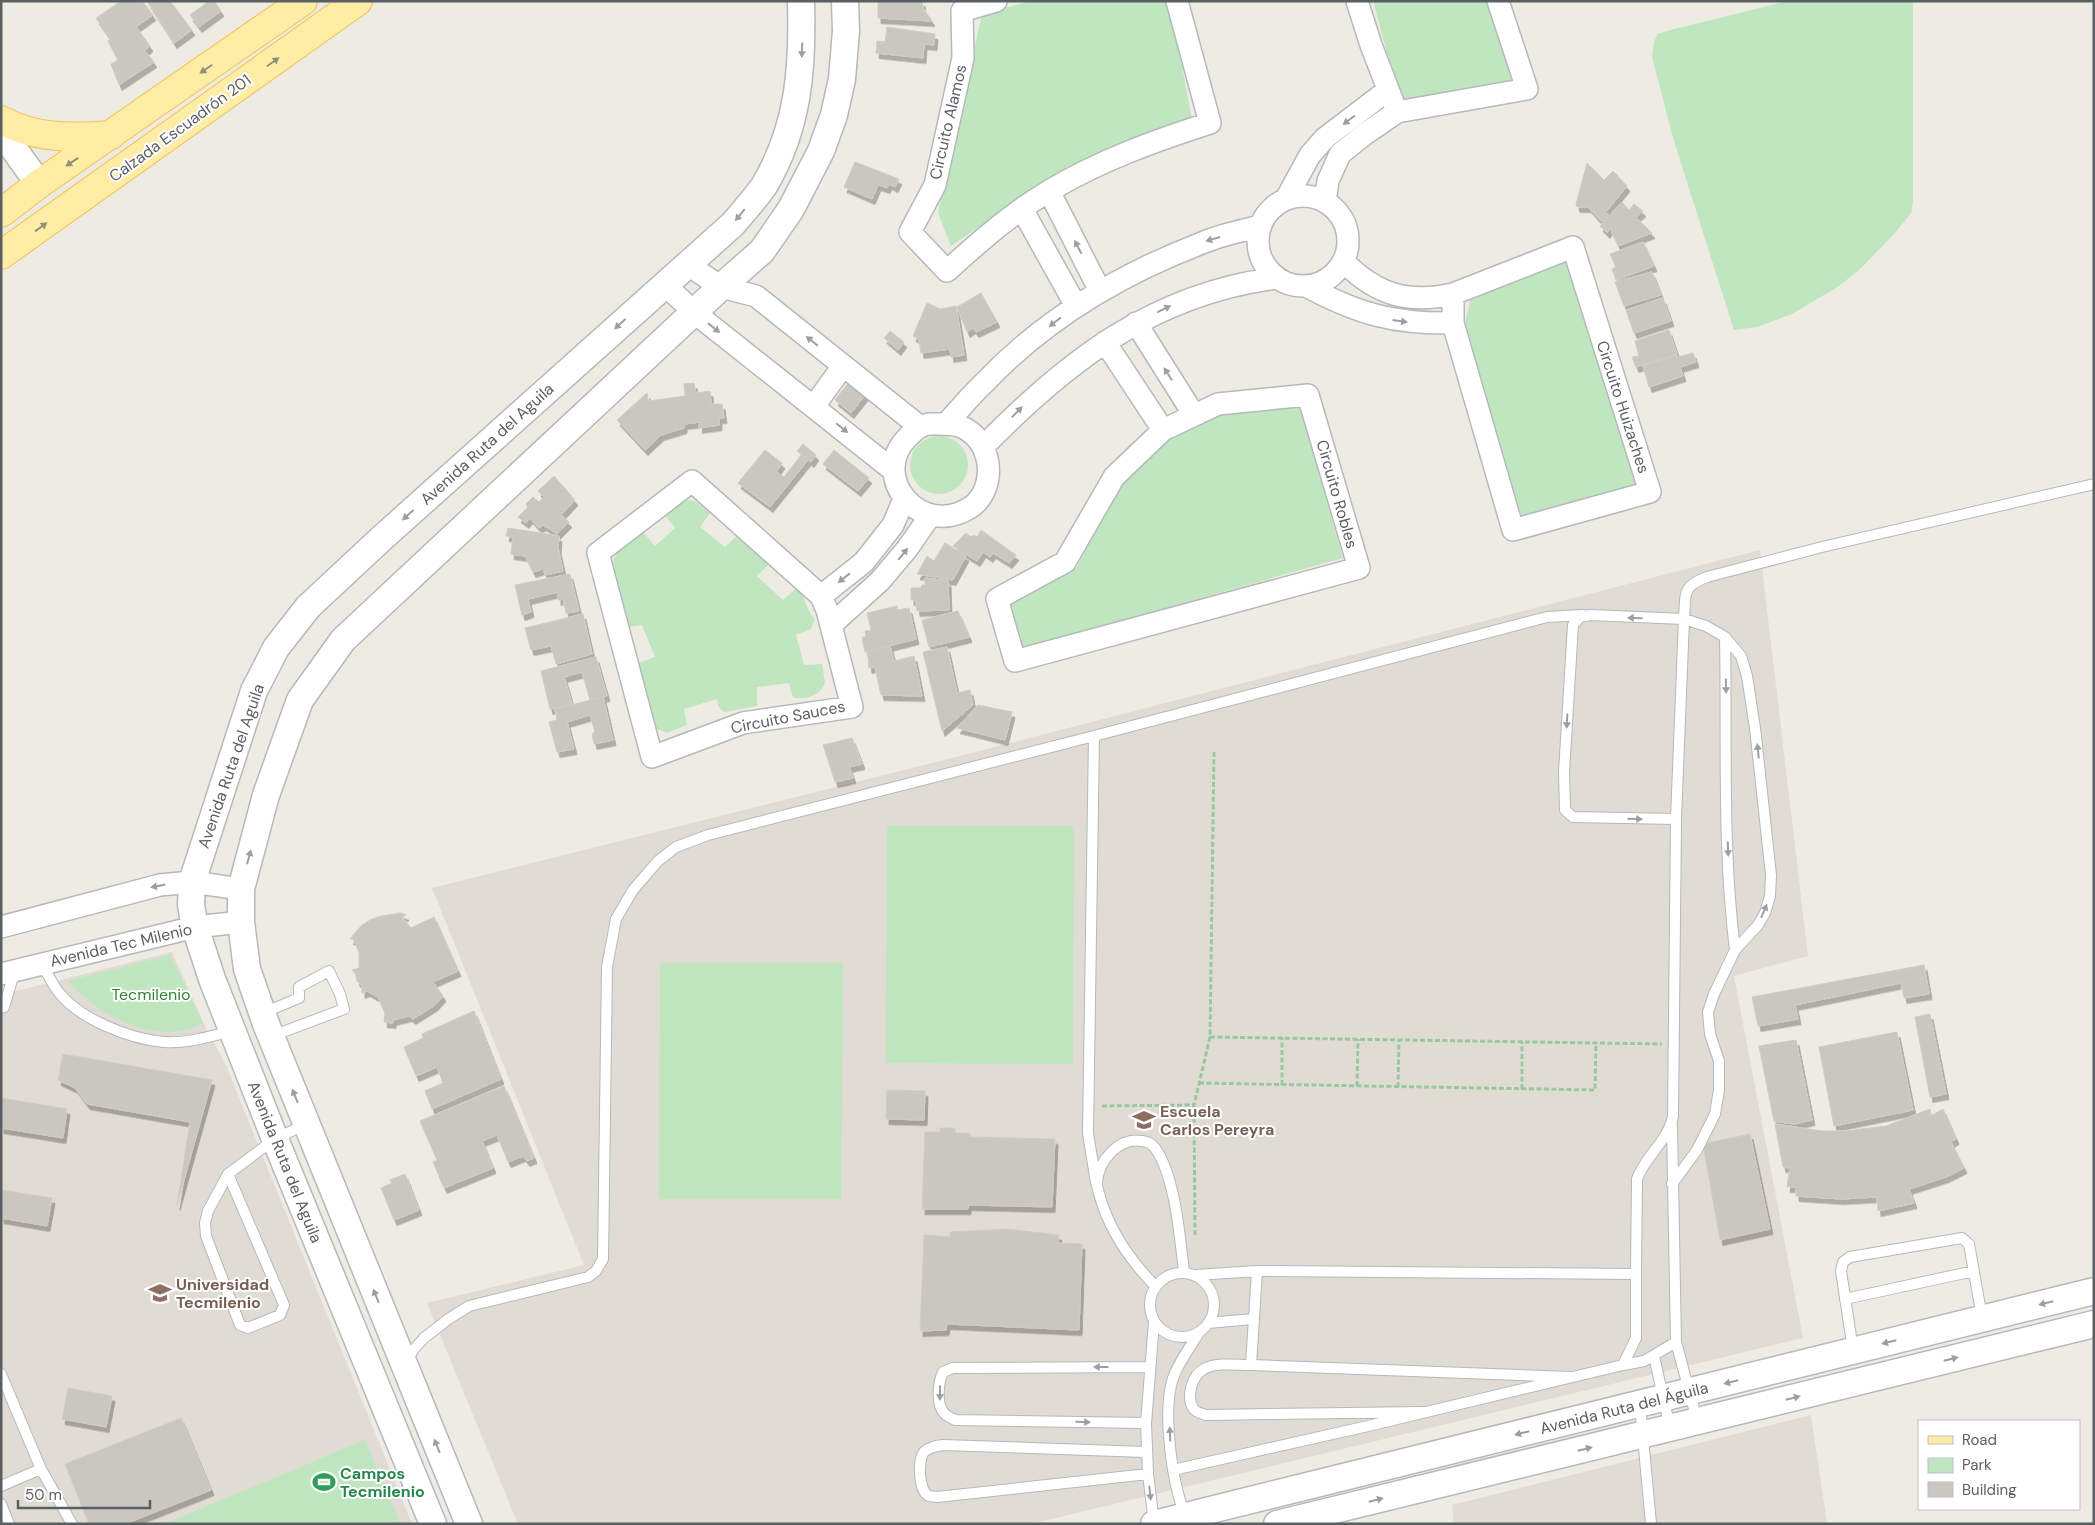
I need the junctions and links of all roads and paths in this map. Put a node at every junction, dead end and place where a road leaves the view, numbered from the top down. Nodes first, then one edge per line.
1 (304, 1) edge
2 (358, 1) edge
3 (801, 1) edge
4 (845, 1) edge
5 (996, 1) edge
6 (1177, 1) edge
7 (1357, 1) edge
8 (1498, 1) edge
9 (235, 88) junction
10 (1388, 90) junction
11 (1397, 112) junction
12 (1, 120) edge
13 (1, 132) edge
14 (112, 135) junction
15 (1325, 138) junction
16 (1340, 154) junction
17 (39, 184) junction
18 (763, 186) junction
19 (1049, 191) junction
20 (1286, 199) junction
21 (1325, 201) junction
22 (4, 206) edge
23 (791, 209) junction
24 (1022, 209) junction
25 (1260, 226) junction
26 (1, 256) edge
27 (1344, 262) junction
28 (687, 264) junction
29 (1276, 278) junction
30 (664, 284) junction
31 (1306, 286) junction
32 (721, 287) junction
33 (1100, 291) junction
34 (1383, 291) junction
35 (1453, 294) junction
36 (1076, 306) junction
37 (695, 313) junction
38 (1371, 315) junction
39 (1136, 323) junction
40 (1453, 323) junction
41 (1105, 342) junction
42 (843, 366) junction
43 (814, 406) junction
44 (1194, 415) junction
45 (946, 424) junction
46 (919, 426) junction
47 (1163, 430) junction
48 (983, 447) junction
49 (894, 471) junction
50 (2094, 484) edge
51 (904, 499) junction
52 (930, 516) junction
53 (864, 562) junction
54 (880, 581) junction
55 (821, 596) junction
56 (1584, 615) junction
57 (1684, 619) junction
58 (831, 625) junction
59 (1725, 638) junction
60 (1094, 736) junction
61 (1214, 752) dead end
62 (1676, 820) junction
63 (192, 882) junction
64 (241, 888) junction
65 (241, 922) junction
66 (1, 927) edge
67 (195, 927) junction
68 (1735, 950) junction
69 (42, 964) junction
70 (8, 972) edge
71 (1, 1008) edge
72 (267, 1025) junction
73 (233, 1031) junction
74 (1210, 1037) junction
75 (1282, 1038) junction
76 (1358, 1039) junction
77 (1399, 1040) junction
78 (1522, 1042) junction
79 (1596, 1043) junction
80 (1674, 1045) junction
81 (1199, 1084) junction
82 (1282, 1085) junction
83 (1357, 1086) junction
84 (1398, 1087) junction
85 (1522, 1089) junction
86 (1194, 1105) junction
87 (1089, 1106) junction
88 (306, 1124) junction
89 (1672, 1124) junction
90 (275, 1139) junction
91 (228, 1174) junction
92 (1096, 1183) junction
93 (1672, 1184) junction
94 (1195, 1235) dead end
95 (1257, 1271) junction
96 (1974, 1271) junction
97 (1184, 1272) junction
98 (1636, 1274) junction
99 (1195, 1275) junction
100 (1155, 1286) junction
101 (2094, 1291) edge
102 (1845, 1299) junction
103 (1982, 1318) junction
104 (1253, 1319) junction
105 (1154, 1322) junction
106 (1208, 1323) junction
107 (2094, 1324) edge
108 (1201, 1331) junction
109 (1676, 1342) junction
110 (1853, 1350) junction
111 (1654, 1356) junction
112 (1825, 1358) junction
113 (404, 1365) junction
114 (1251, 1365) junction
115 (1623, 1365) junction
116 (1150, 1367) junction
117 (1, 1374) edge
118 (1571, 1377) junction
119 (1833, 1388) junction
120 (1689, 1392) junction
121 (1651, 1401) junction
122 (1424, 1412) junction
123 (1146, 1422) junction
124 (1697, 1422) junction
125 (1670, 1428) junction
126 (1643, 1435) junction
127 (1146, 1452) junction
128 (41, 1469) junction
129 (1173, 1470) junction
130 (1148, 1474) junction
131 (1327, 1481) junction
132 (453, 1485) junction
133 (1, 1486) edge
134 (422, 1497) junction
135 (1, 1504) edge
136 (1334, 1510) junction
137 (1185, 1516) junction
138 (9, 1524) edge
139 (72, 1524) edge
140 (433, 1524) edge
141 (469, 1524) edge
142 (1154, 1524) edge
143 (1277, 1524) edge
144 (1651, 1524) edge

1 - 9 main road
1 -> 14 main road, Calzada Escuadrón 201
9 -> 2 main road, Calzada Escuadrón 201
3 -> 18 street, Avenida Ruta del Aguila
4 - 23 street, Avenida Ruta del Aguila
5 - 24 street, Circuito Alamos
6 - 19 street, Circuito Alamos
7 - 10 street
8 - 11 street
26 -> 9 main road, Calzada Escuadrón 201
10 - 11 street
10 -> 15 street
11 - 16 street
12 - 14 main road
13 - 17 street
14 -> 17 main road, Calzada Escuadrón 201
15 - 16 street
15 - 20 street
16 - 21 street
17 - 22 main road, Calzada Escuadrón 201
18 - 23 street
18 -> 28 street, Avenida Ruta del Aguila
19 - 24 street, Circuito Alamos
33 -> 19 street
20 - 21 street
20 - 25 street
21 - 27 street
23 - 32 street, Avenida Ruta del Aguila
24 - 36 street
25 - 29 street
25 -> 33 street
27 - 31 street
27 - 34 street, Circuito Huizaches
28 - 30 street, Avenida Ruta del Aguila
28 - 32 street
29 - 31 street
39 -> 29 street
30 - 37 street
30 -> 63 street, Avenida Ruta del Aguila
31 - 38 street
32 - 37 street, Avenida Ruta del Aguila
42 -> 32 street
33 - 36 street
34 - 35 street, Circuito Huizaches
34 - 38 street
35 - 40 street, Circuito Huizaches
35 - 40 street, Circuito Huizaches
36 -> 45 street
37 -> 43 street
64 -> 37 street, Avenida Ruta del Aguila
38 -> 40 street
39 - 41 street
44 -> 39 street
41 - 47 street
48 -> 41 street
42 - 43 street
42 - 46 street
43 -> 49 street
44 - 47 street, Circuito Robles
44 - 47 street, Circuito Robles
45 - 46 street
45 - 48 street
46 - 49 street
48 - 52 street
49 - 51 street
50 - 57 lane
51 - 52 street
51 - 53 street
54 -> 52 street
53 - 54 street
53 -> 55 street
54 - 58 street
55 - 58 street, Circuito Sauces
55 - 58 street, Circuito Sauces
57 -> 56 lane
56 - 60 lane
56 -> 62 lane
57 - 59 lane
57 - 62 lane
59 -> 68 lane
68 -> 59 lane
60 - 87 lane
60 - 113 lane
61 - 74 path
62 - 80 lane
63 - 64 street
63 -> 66 street
63 - 67 street, Avenida Ruta del Aguila
64 - 65 street, Avenida Ruta del Aguila
65 - 67 street, Avenida Tec Milenio
65 - 72 street, Avenida Ruta del Aguila
67 - 69 street, Avenida Tec Milenio
67 - 73 street, Avenida Ruta del Aguila
68 - 93 lane
69 - 70 street, Avenida Tec Milenio
69 - 73 lane
70 - 71 lane
72 - 72 lane
88 -> 72 street, Avenida Ruta del Aguila
73 - 90 street, Avenida Ruta del Aguila
74 - 75 path
74 - 81 path
75 - 76 path
75 - 82 path
76 - 77 path
76 - 83 path
77 - 78 path
77 - 84 path
78 - 79 path
78 - 85 path
79 - 80 path
79 - 85 path
80 - 89 lane
81 - 82 path
81 - 86 path
82 - 83 path
83 - 84 path
84 - 85 path
86 - 87 path
86 - 94 path
87 - 92 lane
88 - 90 lane
113 -> 88 street, Avenida Ruta del Aguila
89 - 93 lane
89 - 98 lane
90 - 91 lane
90 - 134 street, Avenida Ruta del Aguila
91 - 91 lane
92 - 97 lane
92 - 100 lane
93 - 109 lane
95 - 98 lane
95 - 99 lane
95 - 104 lane
96 - 102 lane
96 - 102 lane
96 - 103 lane
97 - 99 lane
97 - 100 lane
98 - 115 lane
99 - 106 lane
100 - 105 lane
101 -> 103 street, Avenida Ruta del Águila
102 - 110 lane
103 -> 110 street, Avenida Ruta del Águila
104 - 106 lane
104 - 114 lane
105 - 108 lane
105 - 116 lane
106 - 108 lane
119 -> 107 street, Avenida Ruta del Águila
129 -> 108 lane
109 - 111 lane
109 - 120 lane
110 - 112 street, Avenida Ruta del Águila
111 - 115 lane
111 - 121 lane
112 - 119 street
112 -> 120 street, Avenida Ruta del Águila
132 -> 113 street, Avenida Ruta del Aguila
114 - 118 lane
114 - 122 lane
115 - 118 lane
116 - 123 lane
116 -> 123 lane
117 - 128 lane
118 - 122 lane
124 -> 119 street, Avenida Ruta del Águila
120 - 121 street, Avenida Ruta del Águila
120 - 124 lane
121 - 125 lane
121 - 126 lane
121 -> 131 street, Avenida Ruta del Águila
122 - 129 lane
123 - 127 lane
124 - 125 street, Avenida Ruta del Águila
125 - 126 street, Avenida Ruta del Águila
136 -> 126 street, Avenida Ruta del Águila
126 - 144 lane
127 - 130 lane
127 - 130 lane
128 - 133 lane
128 - 139 lane
129 - 137 lane
130 -> 142 lane
131 - 136 street
131 - 137 street, Avenida Ruta del Águila
132 - 134 street
132 - 141 street, Avenida Ruta del Aguila
134 - 140 street, Avenida Ruta del Aguila
135 - 138 lane
136 - 143 street, Avenida Ruta del Águila
137 - 142 street, Avenida Ruta del Águila

